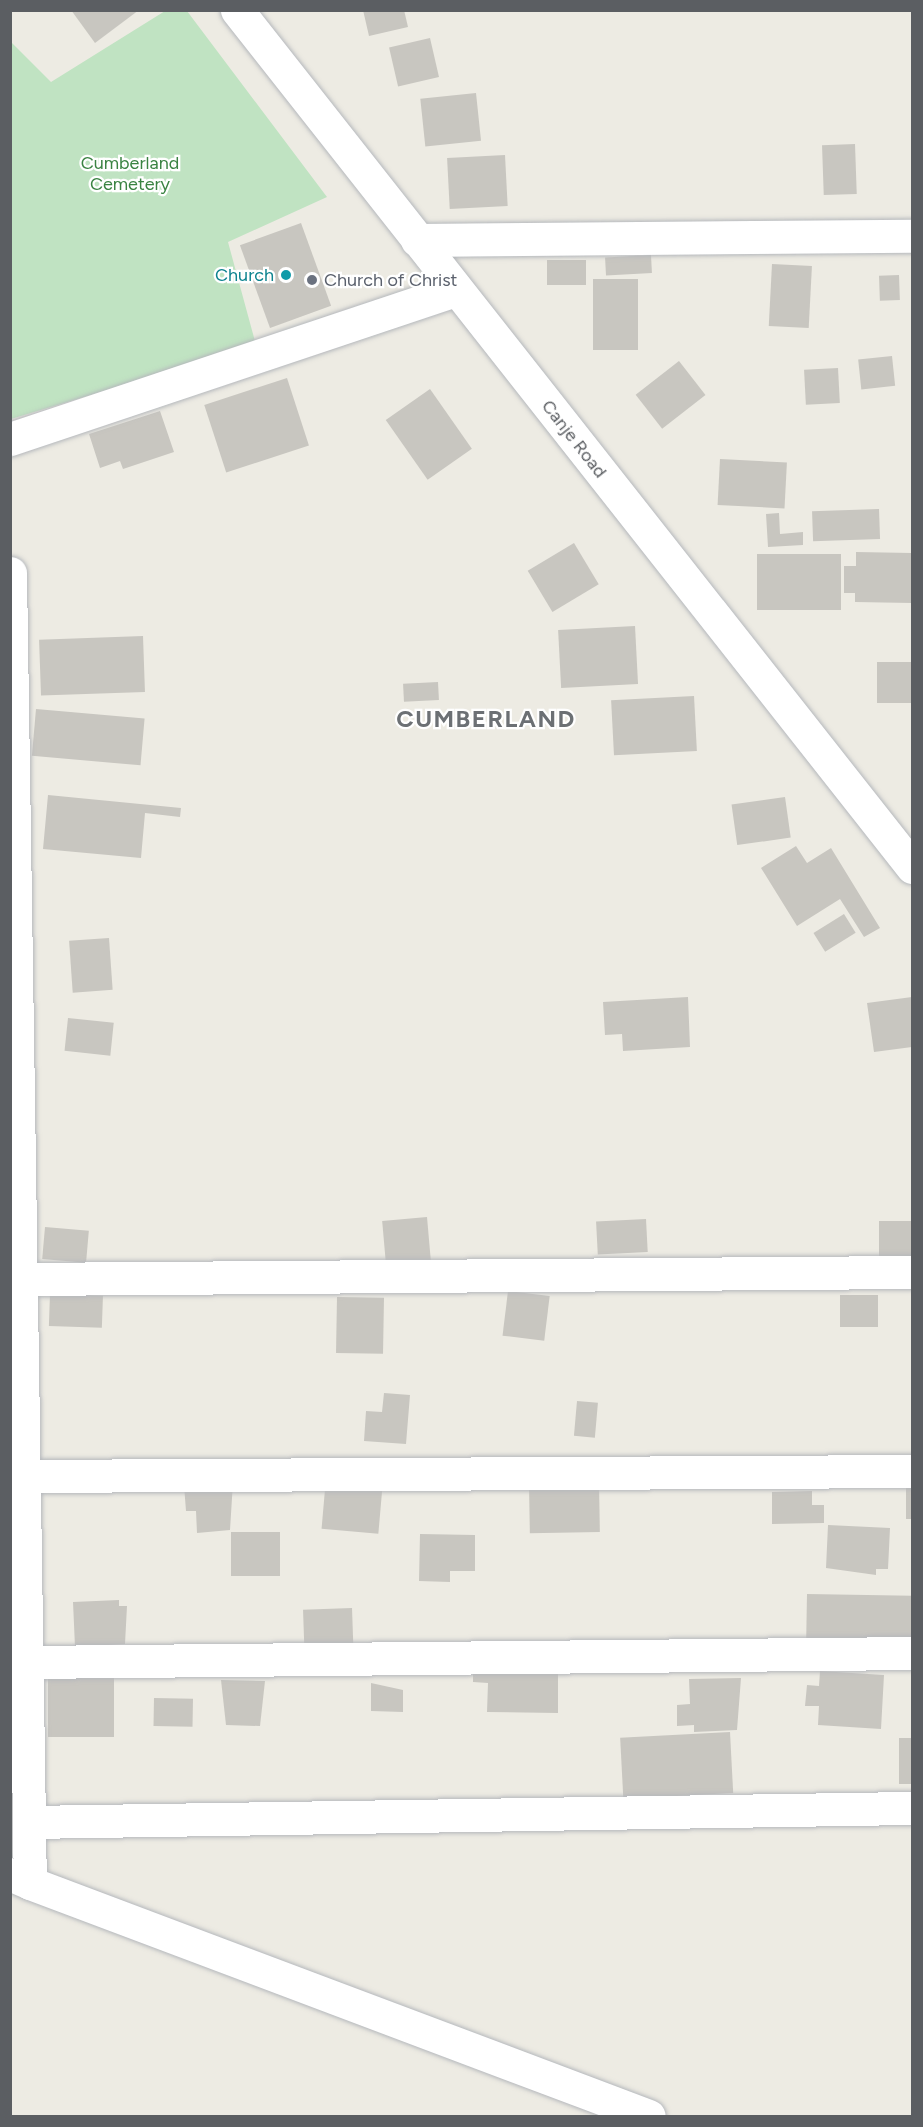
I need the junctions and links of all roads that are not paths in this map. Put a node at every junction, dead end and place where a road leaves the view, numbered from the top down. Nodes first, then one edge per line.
1 (237, 10) edge
2 (912, 236) edge
3 (417, 240) junction
4 (456, 290) junction
5 (10, 439) edge
6 (10, 573) edge
7 (912, 867) edge
8 (912, 1272) edge
9 (22, 1279) junction
10 (912, 1471) edge
11 (24, 1476) junction
12 (912, 1653) edge
13 (27, 1662) junction
14 (912, 1808) edge
15 (29, 1822) junction
16 (20, 1878) edge
17 (649, 2116) edge

1 - 3 street, Canje Road
2 - 3 street
3 - 4 street, Canje Road
4 - 5 street
4 - 7 street, Canje Road
6 - 9 street
8 - 9 street
9 - 11 street
10 - 11 street
11 - 13 street
12 - 13 street
13 - 15 street
14 - 15 street
15 - 16 street
16 - 17 street

